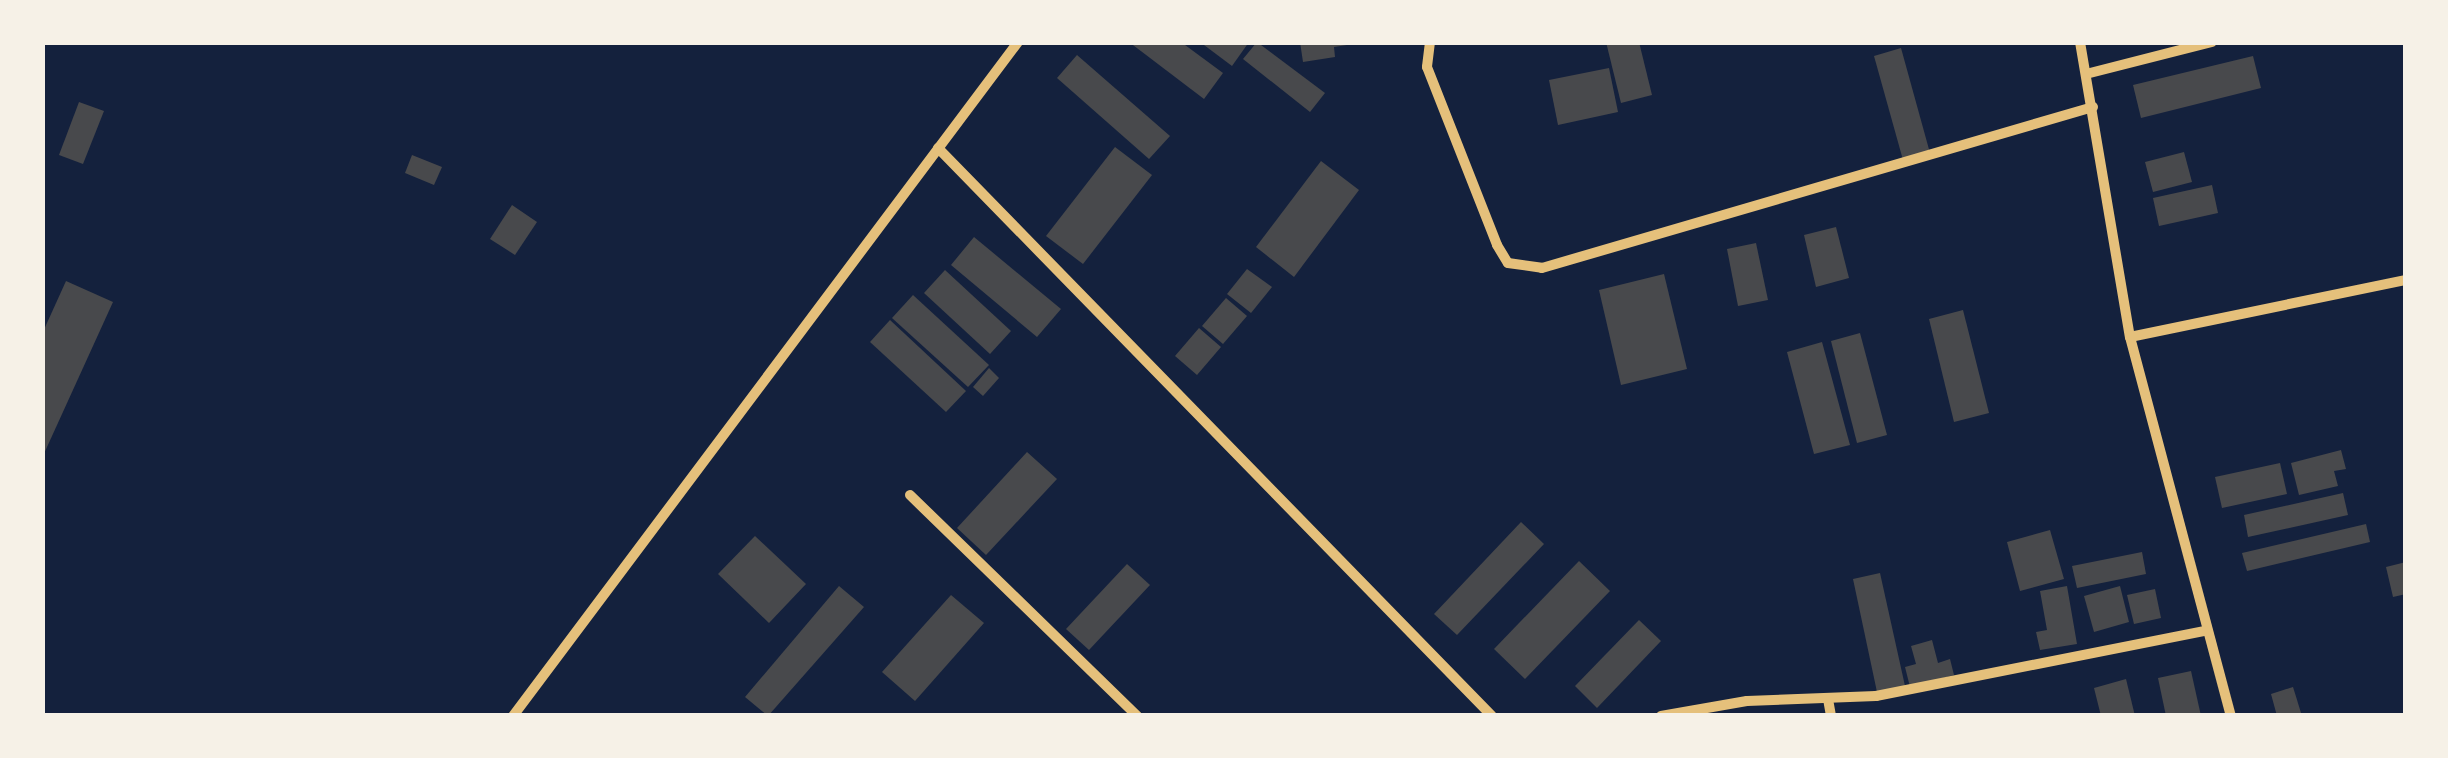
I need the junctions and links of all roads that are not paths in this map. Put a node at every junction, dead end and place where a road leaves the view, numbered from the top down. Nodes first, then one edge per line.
1 (1018, 42) edge
2 (1430, 42) edge
3 (2080, 42) edge
4 (2212, 42) edge
5 (2086, 74) junction
6 (2093, 108) junction
7 (938, 148) junction
8 (2406, 280) edge
9 (2130, 337) junction
10 (910, 495) dead end
11 (2204, 631) junction
12 (1828, 698) junction
13 (513, 716) edge
14 (1137, 716) edge
15 (1492, 716) edge
16 (1661, 716) edge
17 (1832, 716) edge
18 (2231, 716) edge

1 - 7 street
2 - 6 street
3 - 5 street
4 - 5 street
5 - 6 street
6 - 9 street
7 - 13 street
7 - 15 street
8 - 9 street
9 - 11 street
10 - 14 street
11 - 12 street
11 - 18 street
12 - 16 street
12 - 17 street

